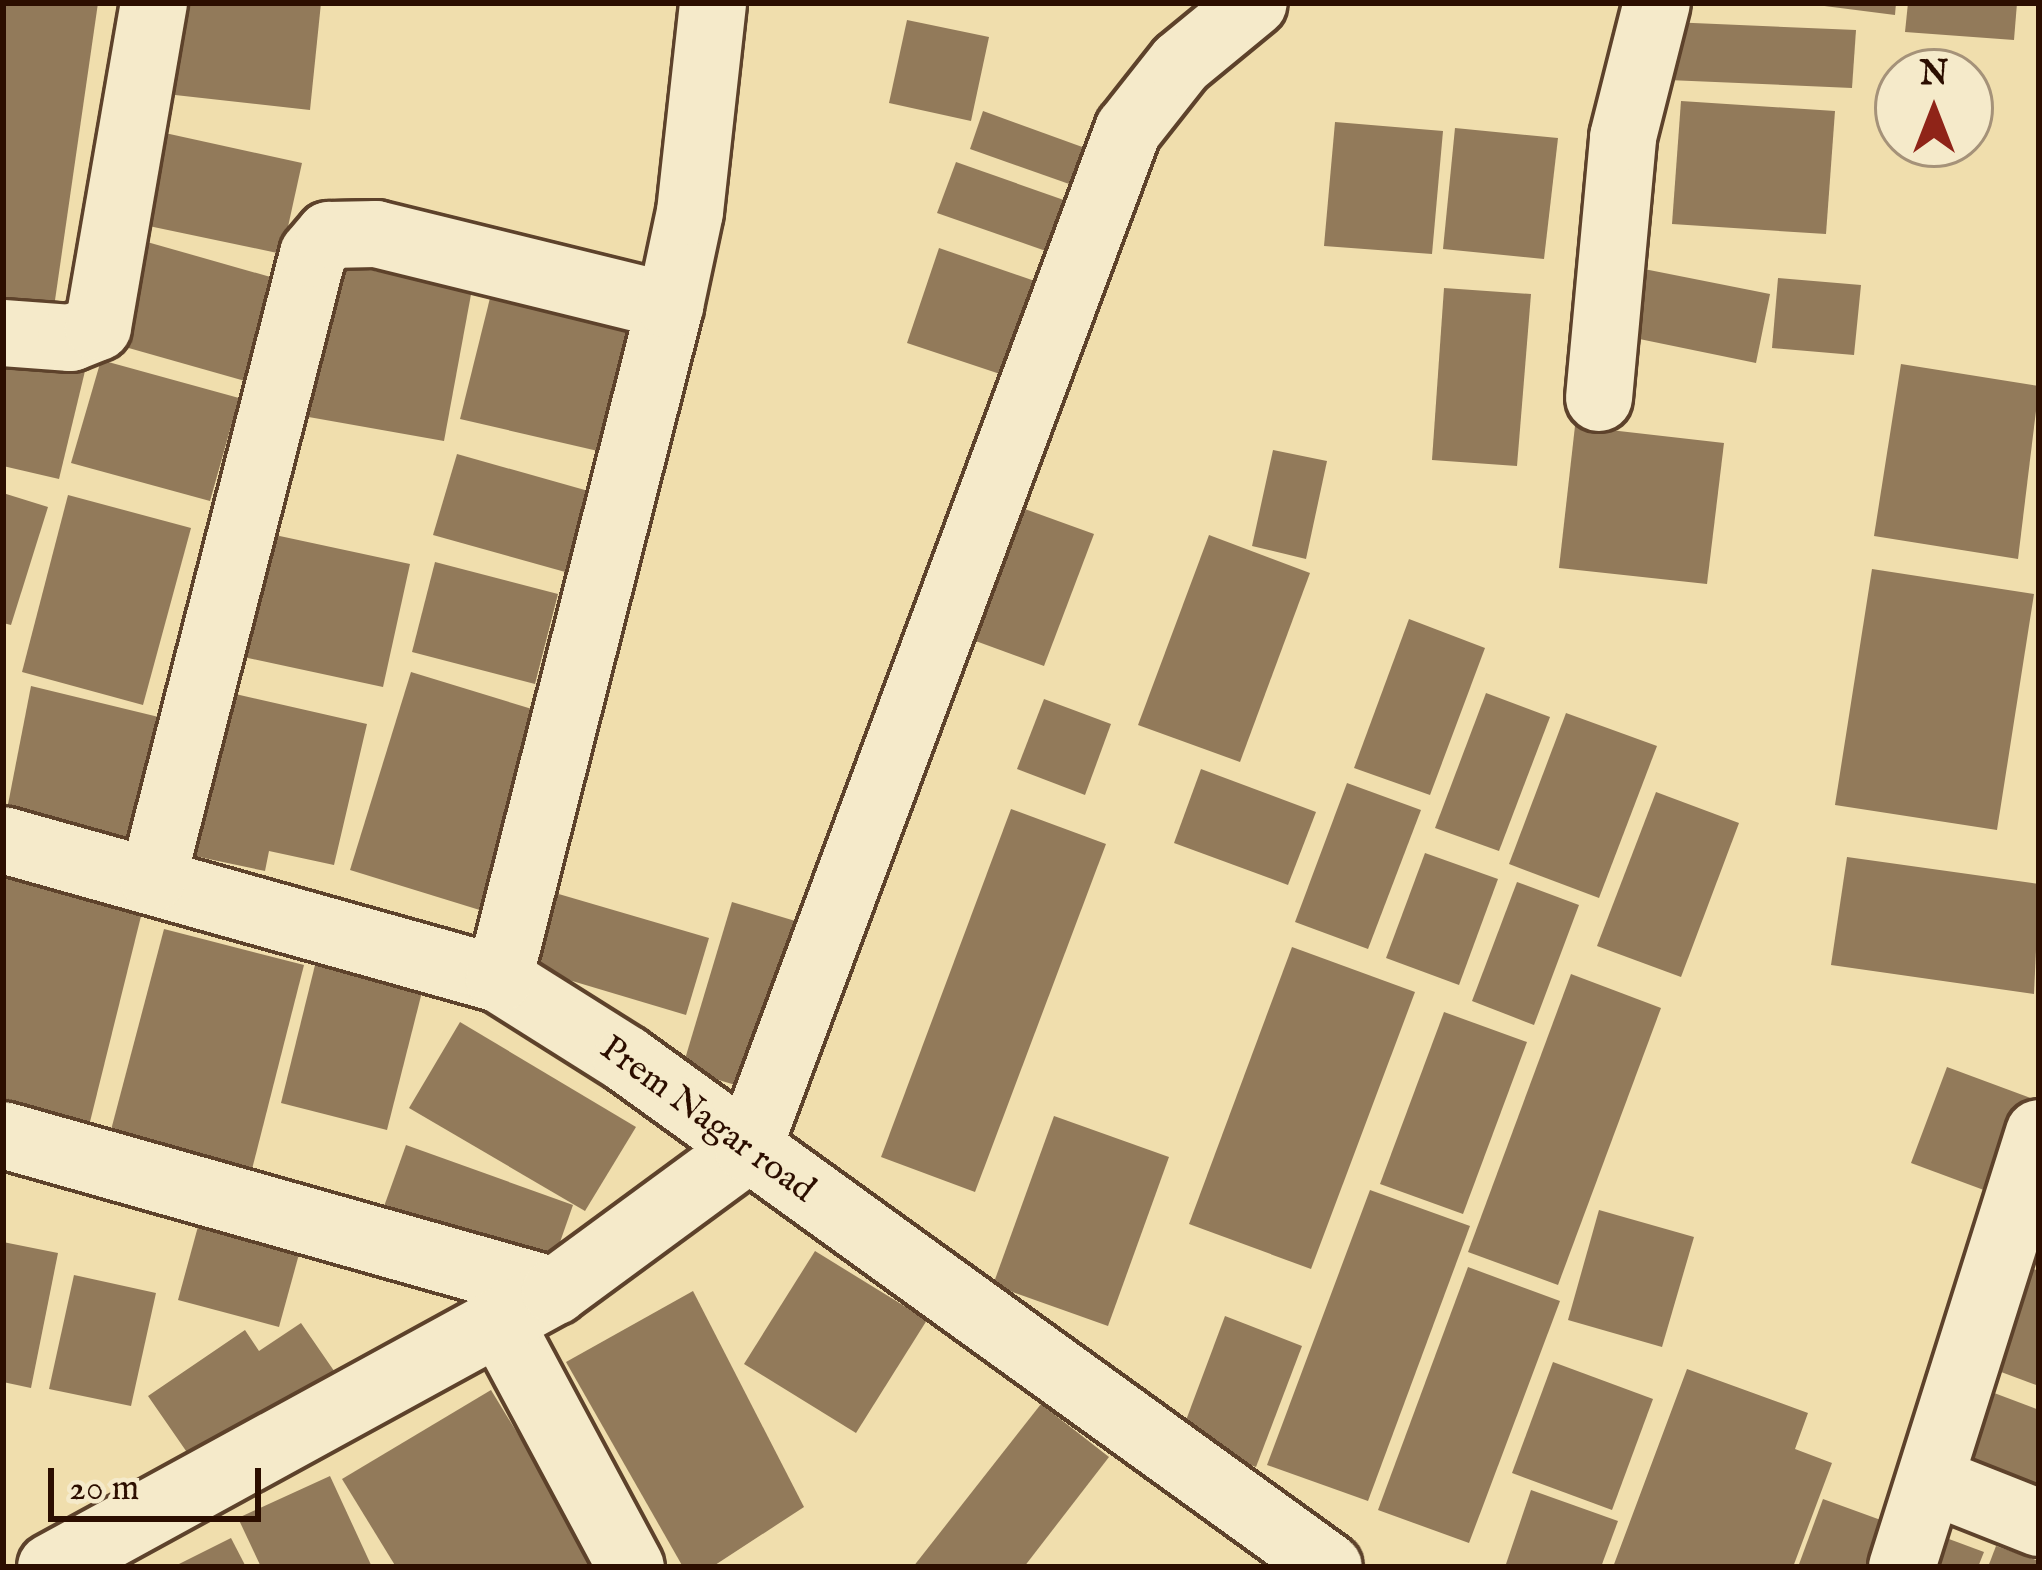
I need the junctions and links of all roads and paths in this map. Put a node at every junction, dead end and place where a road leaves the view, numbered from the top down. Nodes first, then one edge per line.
1 (154, 3) edge
2 (713, 3) edge
3 (1254, 3) edge
4 (1658, 3) edge
5 (670, 306) junction
6 (3, 333) edge
7 (1599, 398) dead end
8 (3, 840) edge
9 (154, 878) junction
10 (499, 979) junction
11 (2039, 1133) edge
12 (3, 1136) edge
13 (748, 1149) junction
14 (527, 1306) junction
15 (1933, 1481) junction
16 (2039, 1523) edge
17 (51, 1567) edge
18 (631, 1567) edge
19 (1329, 1567) edge
20 (1902, 1567) edge

1 - 6 street
2 - 5 street
3 - 13 street
4 - 7 street
5 - 9 street
5 - 10 street
8 - 9 street, Prem Nagar road
9 - 10 street, Prem Nagar road
10 - 13 street, Prem Nagar road
11 - 15 street
12 - 14 street
13 - 14 street
13 - 19 street, Prem Nagar road
14 - 17 street
14 - 18 street
15 - 16 street
15 - 20 street

